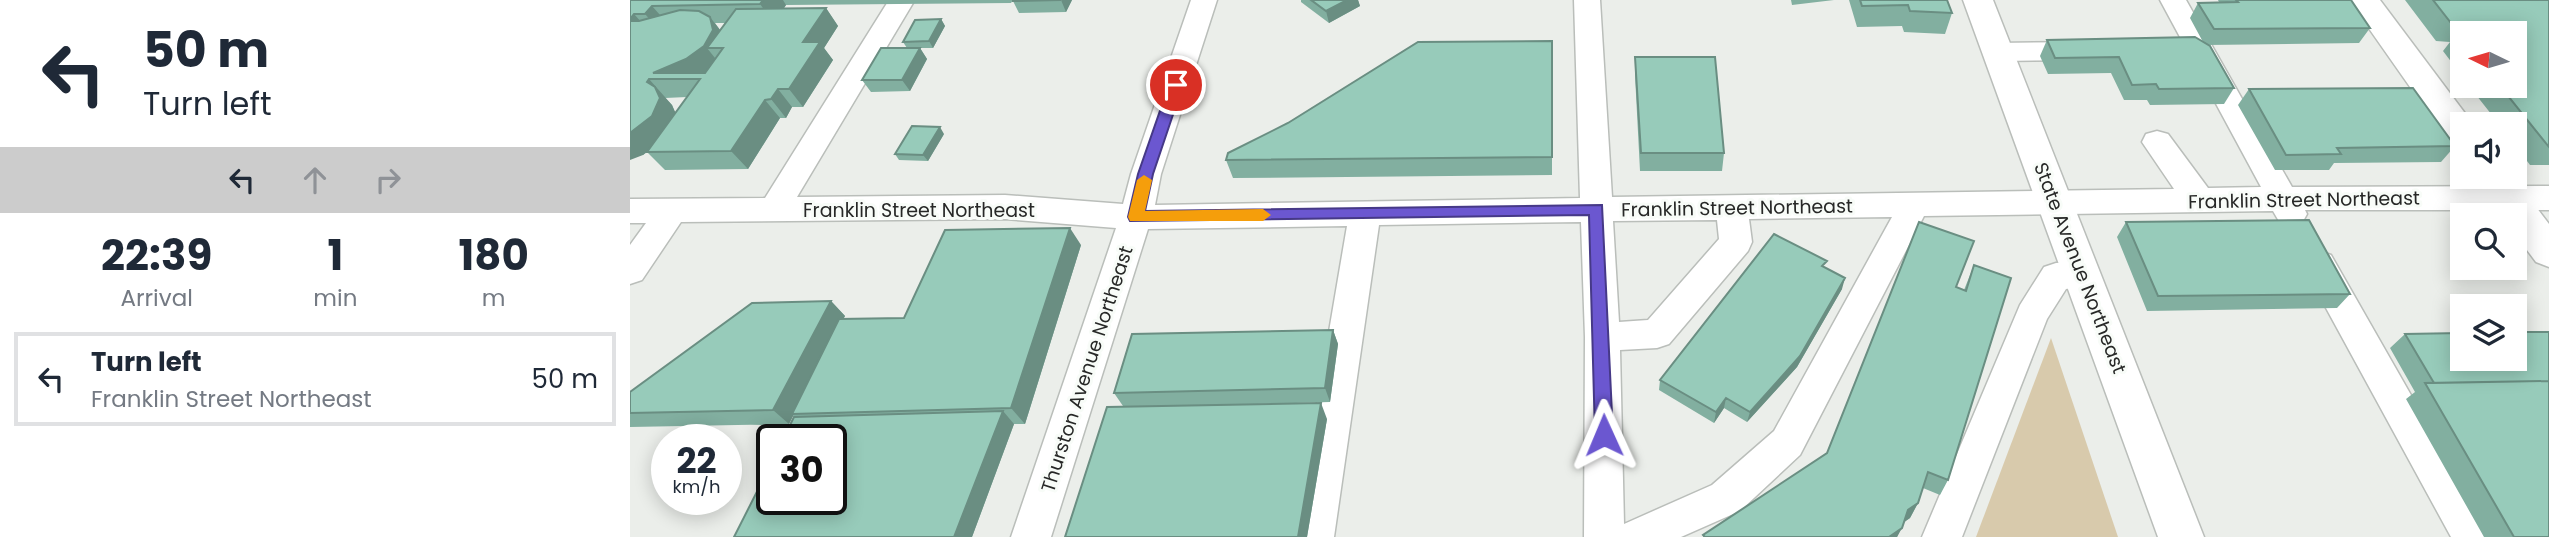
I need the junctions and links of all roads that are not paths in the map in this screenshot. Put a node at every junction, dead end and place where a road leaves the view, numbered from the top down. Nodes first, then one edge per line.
1 (1204, 0) edge
2 (1587, 0) edge
3 (1978, 0) edge
4 (2173, 0) edge
5 (2364, 0) edge
6 (900, 3) dead end
7 (2109, 50) edge
8 (1998, 51) junction
9 (2450, 118) edge
10 (2157, 142) dead end
11 (2465, 189) edge
12 (2502, 189) edge
13 (2510, 189) edge
14 (2549, 198) edge
15 (2283, 199) junction
16 (2201, 202) junction
17 (2054, 203) junction
18 (1914, 206) junction
19 (1731, 208) junction
20 (774, 209) junction
21 (1596, 209) junction
22 (630, 211) edge
23 (671, 211) junction
24 (1365, 213) junction
25 (1136, 217) junction
26 (2549, 252) edge
27 (630, 271) edge
28 (2082, 275) junction
29 (1602, 337) junction
30 (1031, 537) edge
31 (1314, 537) edge
32 (1604, 537) edge
33 (1638, 537) edge
34 (1942, 537) edge
35 (2181, 537) edge
36 (2472, 537) edge

1 - 25 street, Thurston Avenue Northeast
2 - 21 street
3 - 8 main road, State Avenue Northeast
4 - 15 street
5 - 9 main road
6 - 20 street
7 - 8 street
8 - 17 main road, State Avenue Northeast
10 - 16 street
11 - 15 street, Franklin Street Northeast
12 - 26 main road
13 - 14 street, Franklin Street Northeast
15 - 16 street, Franklin Street Northeast
15 - 36 street
16 - 17 street, Franklin Street Northeast
17 - 18 street, Franklin Street Northeast
17 - 28 main road, State Avenue Northeast
18 - 19 street, Franklin Street Northeast
18 - 33 street
19 - 21 street, Franklin Street Northeast
19 - 29 street
20 - 23 street, Franklin Street Northeast
20 - 25 street, Franklin Street Northeast
21 - 24 street, Franklin Street Northeast
21 - 29 street
22 - 23 street, Franklin Street Northeast
23 - 27 street
24 - 25 street, Franklin Street Northeast
24 - 31 street
25 - 30 street, Thurston Avenue Northeast
28 - 34 street
28 - 35 main road, State Avenue Northeast
29 - 32 street

